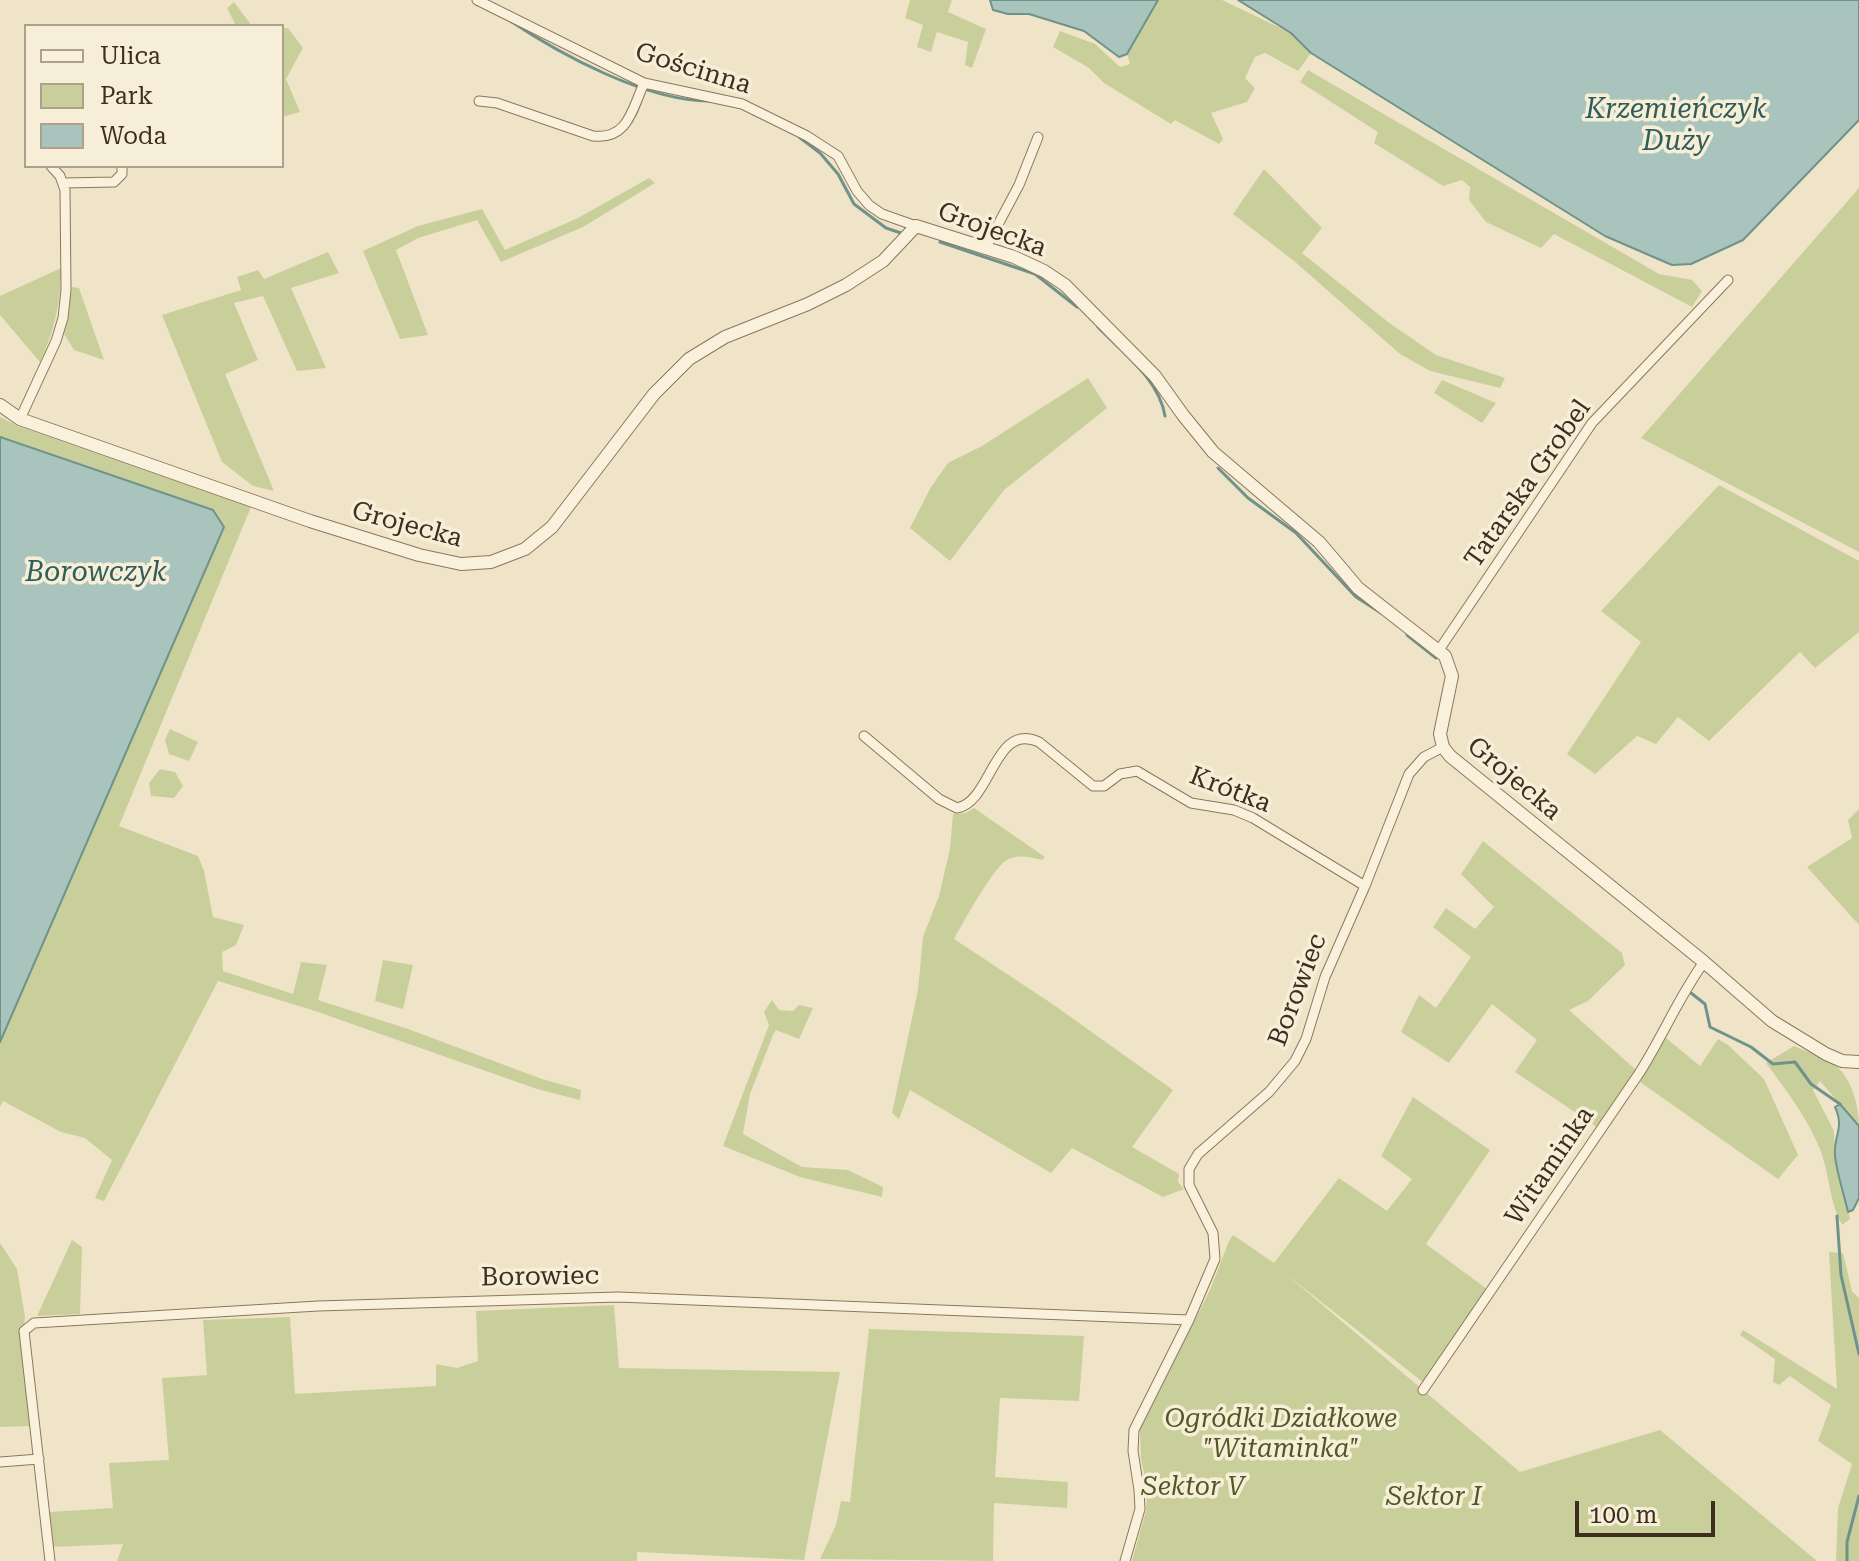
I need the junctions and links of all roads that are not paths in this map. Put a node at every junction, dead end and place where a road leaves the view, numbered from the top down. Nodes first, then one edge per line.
1 (477, 0) edge
2 (644, 83) junction
3 (479, 101) dead end
4 (1038, 137) dead end
5 (53, 168) edge
6 (122, 168) edge
7 (64, 183) junction
8 (916, 226) junction
9 (985, 249) junction
10 (1728, 280) dead end
11 (0, 405) edge
12 (20, 419) junction
13 (1439, 650) junction
14 (864, 736) dead end
15 (1443, 747) junction
16 (1365, 886) junction
17 (1704, 962) junction
18 (1859, 1062) edge
19 (1189, 1320) junction
20 (1423, 1390) dead end
21 (39, 1459) junction
22 (0, 1462) edge
23 (50, 1561) edge
24 (1125, 1561) edge

1 - 2 street, Gościnna
2 - 3 street
2 - 8 street, Gościnna
4 - 9 street
5 - 7 street
6 - 7 street
7 - 12 street
8 - 9 street, Grojecka
8 - 12 street, Grojecka
9 - 13 street, Grojecka
10 - 13 street, Tatarska Grobel
11 - 12 street, Grojecka
13 - 15 street, Grojecka
14 - 16 street, Krótka
15 - 16 street, Borowiec
15 - 17 street, Grojecka
16 - 19 street, Borowiec
17 - 18 street, Grojecka
17 - 20 street, Witaminka
19 - 21 street, Borowiec
19 - 24 street, Borowiec
21 - 22 street
21 - 23 street, Borowiec

